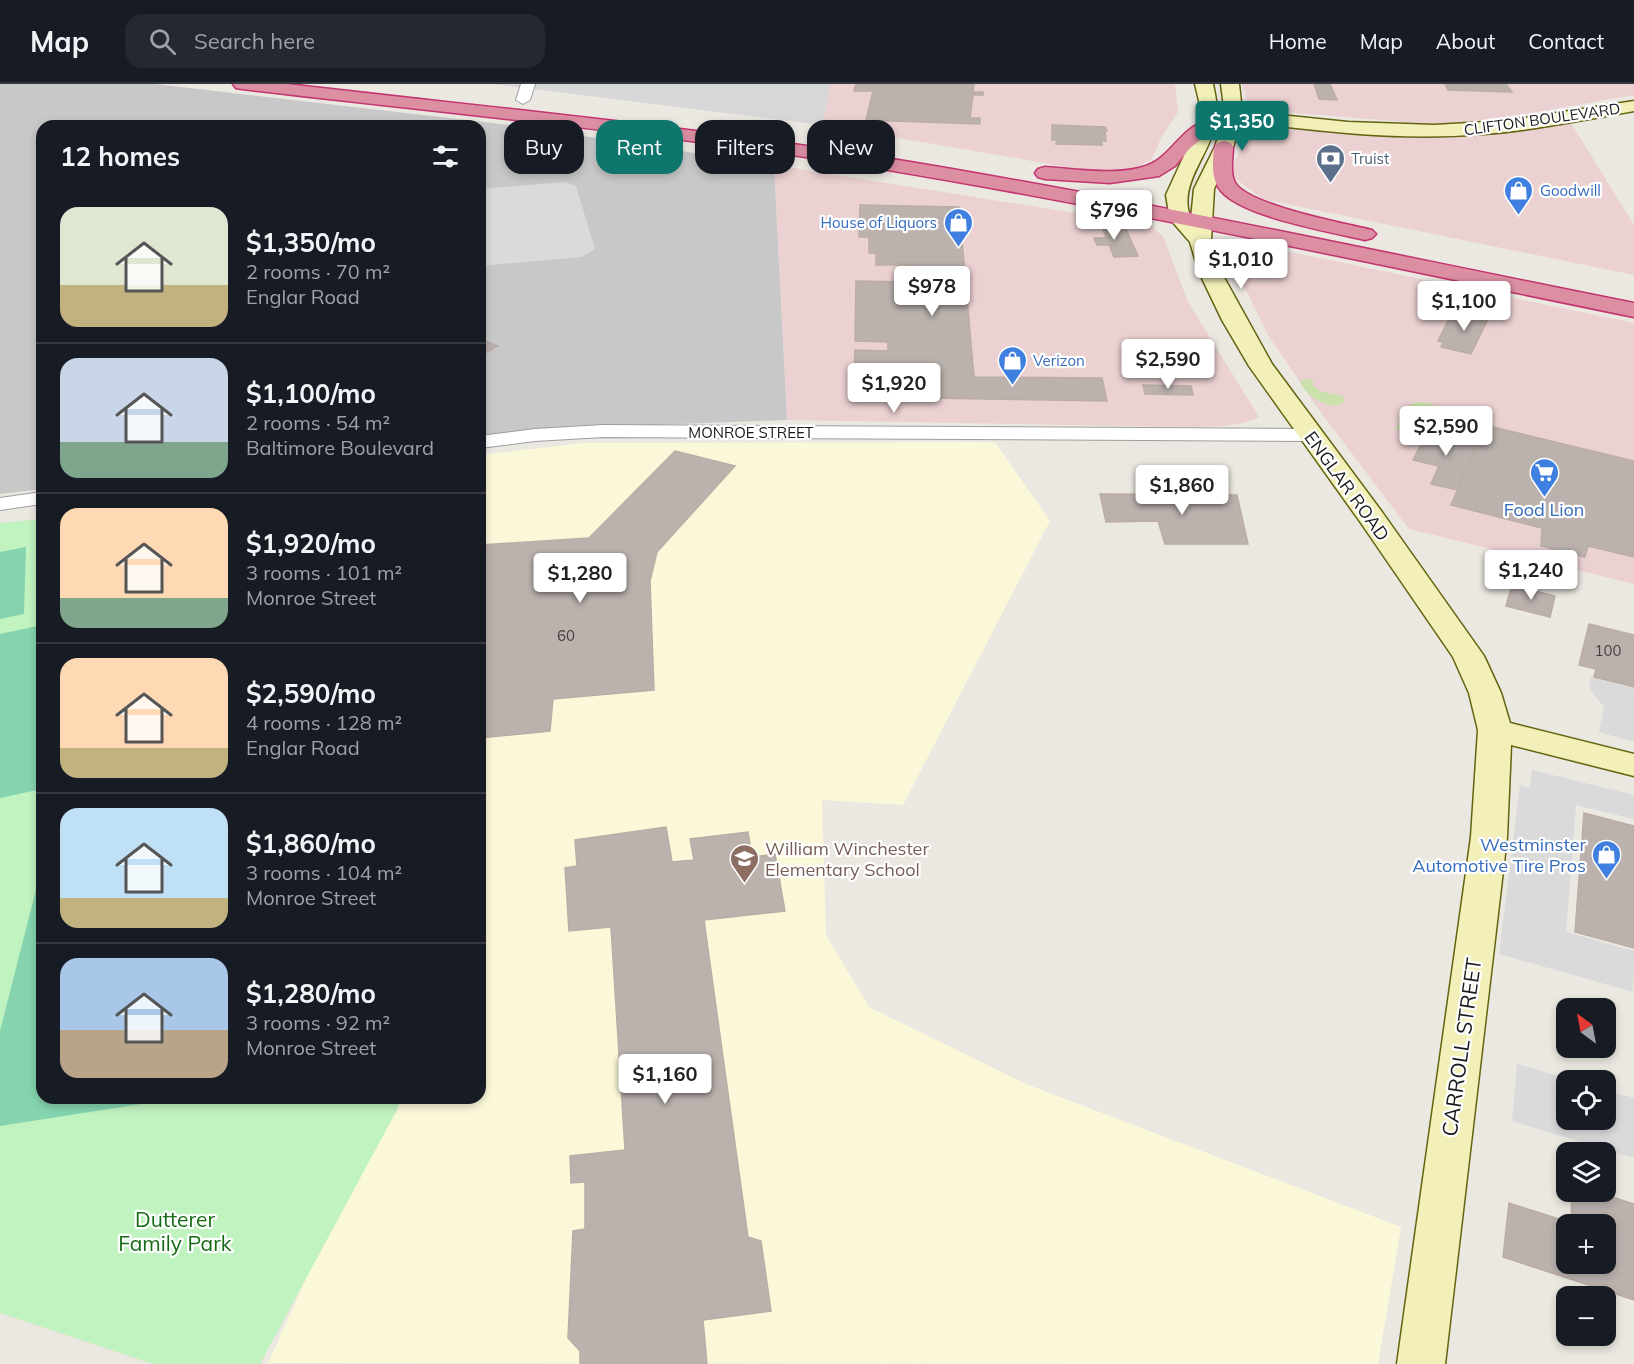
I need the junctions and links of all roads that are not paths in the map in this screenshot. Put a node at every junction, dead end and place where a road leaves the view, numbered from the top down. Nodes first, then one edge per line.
1 (242, 84) edge
2 (381, 84) edge
3 (1204, 84) edge
4 (1230, 84) edge
5 (525, 92) edge
6 (1634, 106) edge
7 (1234, 115) junction
8 (1206, 127) junction
9 (1224, 147) junction
10 (1034, 172) junction
11 (1176, 195) junction
12 (1203, 201) junction
13 (1180, 219) junction
14 (1201, 232) junction
15 (1634, 310) edge
16 (1310, 435) junction
17 (486, 441) edge
18 (36, 499) edge
19 (0, 504) edge
20 (1495, 730) junction
21 (1634, 765) edge
22 (1421, 1364) edge

1 - 13 highway
2 - 5 highway
3 - 8 street
4 - 7 street, ENGLAR ROAD
5 - 10 highway
6 - 7 street, CLIFTON BOULEVARD
7 - 9 street, ENGLAR ROAD
8 - 10 highway
8 - 11 street
9 - 12 street, ENGLAR ROAD
9 - 12 highway
10 - 11 highway
11 - 12 highway
11 - 13 street
12 - 14 street, ENGLAR ROAD
13 - 14 street, ENGLAR ROAD
14 - 15 highway
14 - 16 street, ENGLAR ROAD
16 - 17 street, MONROE STREET
16 - 20 street, ENGLAR ROAD
18 - 19 street
20 - 21 street
20 - 22 street, CARROLL STREET

